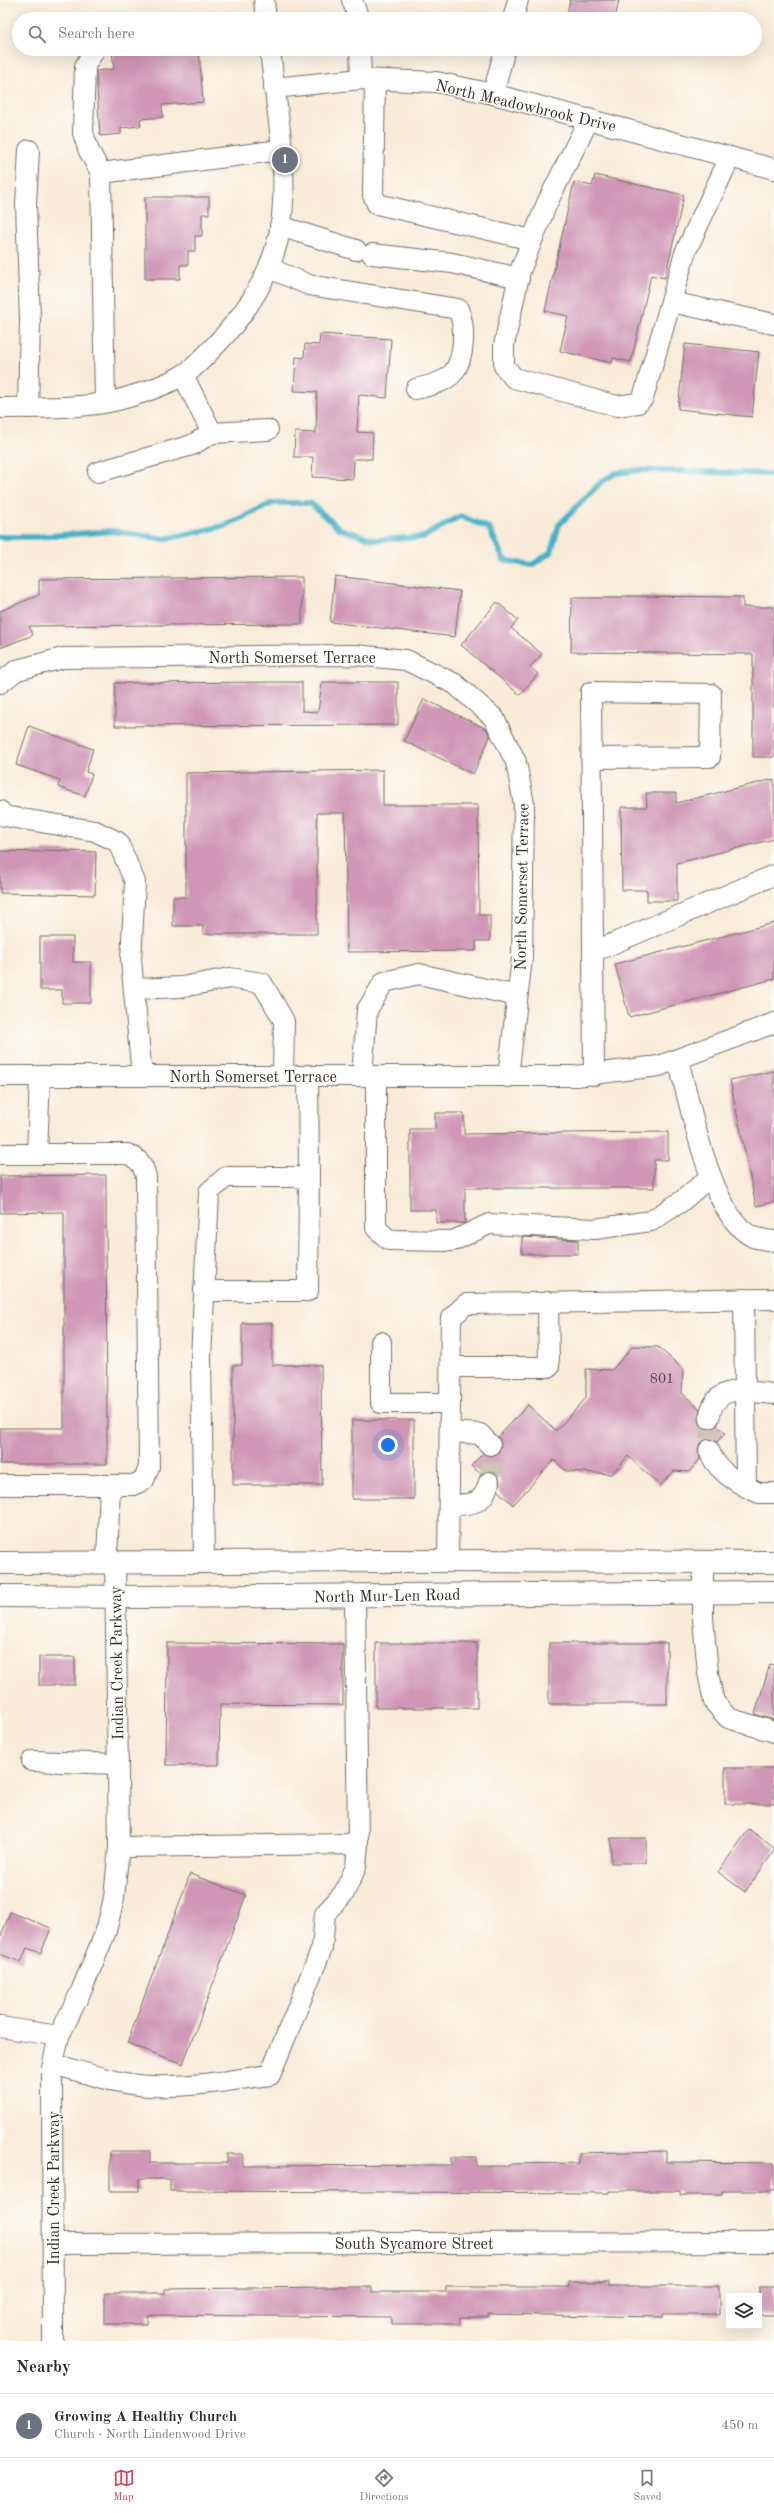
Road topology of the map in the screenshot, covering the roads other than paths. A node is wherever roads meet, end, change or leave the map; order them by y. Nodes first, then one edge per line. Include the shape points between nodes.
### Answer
1 (264, 0) edge
2 (352, 0) edge
3 (518, 0) edge
4 (265, 12) edge
5 (356, 12) edge
6 (515, 12) edge
7 (91, 56) edge
8 (271, 56) edge
9 (362, 56) edge
10 (503, 56) edge
11 (368, 79) junction
12 (274, 88) junction
13 (492, 94) junction
14 (590, 119) junction
15 (29, 150) dead end
16 (281, 150) junction
17 (730, 157) junction
18 (774, 169) edge
19 (101, 172) junction
20 (280, 226) junction
21 (532, 240) junction
22 (268, 268) junction
23 (518, 278) junction
24 (671, 302) junction
25 (774, 324) edge
26 (183, 375) junction
27 (416, 389) dead end
28 (105, 402) junction
29 (0, 408) edge
30 (28, 408) junction
31 (268, 430) dead end
32 (212, 433) junction
33 (98, 472) dead end
34 (0, 683) edge
35 (591, 758) junction
36 (0, 811) edge
37 (774, 875) edge
38 (593, 952) junction
39 (134, 989) junction
40 (517, 996) junction
41 (774, 1023) edge
42 (678, 1060) junction
43 (283, 1075) junction
44 (308, 1075) junction
45 (594, 1075) junction
46 (0, 1076) edge
47 (40, 1076) junction
48 (142, 1076) junction
49 (369, 1076) junction
50 (508, 1077) junction
51 (0, 1154) edge
52 (37, 1154) junction
53 (309, 1176) junction
54 (711, 1176) junction
55 (774, 1241) edge
56 (204, 1291) junction
57 (744, 1299) junction
58 (774, 1299) edge
59 (548, 1302) junction
60 (381, 1342) dead end
61 (451, 1367) junction
62 (745, 1392) junction
63 (774, 1394) edge
64 (450, 1403) junction
65 (709, 1418) tunnel mouth
66 (450, 1432) junction
67 (490, 1445) dead end
68 (709, 1450) tunnel mouth
69 (489, 1482) tunnel mouth
70 (0, 1485) edge
71 (110, 1485) junction
72 (746, 1487) junction
73 (774, 1493) edge
74 (450, 1505) junction
75 (111, 1561) junction
76 (204, 1561) junction
77 (448, 1561) junction
78 (703, 1562) junction
79 (774, 1562) edge
80 (0, 1563) edge
81 (703, 1592) junction
82 (774, 1592) edge
83 (355, 1595) junction
84 (0, 1596) edge
85 (115, 1597) junction
86 (774, 1732) edge
87 (32, 1761) dead end
88 (118, 1764) junction
89 (358, 1844) junction
90 (119, 1847) junction
91 (0, 2027) edge
92 (59, 2036) junction
93 (53, 2064) junction
94 (774, 2242) edge
95 (53, 2244) junction
96 (54, 2341) edge

1 - 4 street
2 - 5 street
3 - 6 street
7 - 19 street via 85,66 83,133 89,151
8 - 12 street
9 - 11 street
10 - 13 street
11 - 12 street, North Meadowbrook Drive
11 - 13 street, North Meadowbrook Drive via 436,82
11 - 21 street via 372,195 377,204
12 - 16 street
13 - 14 street, North Meadowbrook Drive
14 - 17 street, North Meadowbrook Drive
14 - 21 street via 547,203
15 - 30 street via 26,204 30,321
16 - 19 street
16 - 20 street via 283,204
17 - 18 street, North Meadowbrook Drive
17 - 24 street via 685,252
19 - 28 street
20 - 22 street
20 - 23 street via 364,252 452,263
21 - 23 street
22 - 26 street via 253,299 236,324
22 - 27 street via 309,285 458,310 464,332 461,352 453,373 437,383
23 - 24 street via 504,345 504,366 514,378 617,406 638,403 643,398
24 - 25 street
26 - 28 street via 132,396
26 - 32 street
28 - 30 street via 88,406
29 - 30 street
31 - 32 street
32 - 33 street via 192,445
34 - 40 street, North Somerset Terrace via 17,670 63,658 355,655 406,660 455,684 494,718 517,769 524,804 522,958
35 - 35 street via 710,757 711,694 591,692
35 - 38 street
36 - 39 street via 4,816 95,831 118,842 135,882 131,960
37 - 38 street
38 - 45 street
39 - 43 street via 182,987 230,978 262,983 284,1021
39 - 48 street
40 - 49 street via 419,974 384,982 367,1010
40 - 50 street, North Somerset Terrace
41 - 42 street, North Somerset Terrace
42 - 45 street, North Somerset Terrace via 659,1066
42 - 54 street
43 - 44 street, North Somerset Terrace
43 - 48 street, North Somerset Terrace
44 - 49 street, North Somerset Terrace
44 - 53 street
45 - 50 street, North Somerset Terrace
46 - 47 street, North Somerset Terrace
47 - 48 street, North Somerset Terrace
47 - 52 street
49 - 50 street, North Somerset Terrace
49 - 54 street via 376,1228 389,1240 453,1242 489,1224 595,1230 651,1221 682,1201
51 - 52 street
52 - 71 street via 127,1154 143,1165 146,1177 149,1467 144,1480 133,1485
53 - 56 street via 226,1177 208,1192
53 - 56 street via 308,1291
54 - 55 street via 714,1188 729,1216 752,1236
56 - 76 street
57 - 58 street
57 - 59 street
57 - 62 street
59 - 61 street via 466,1304 451,1318
59 - 61 street via 549,1367
60 - 64 street via 381,1403
61 - 64 street
62 - 63 street
62 - 65 street via 726,1392 718,1396 712,1403
62 - 72 street
64 - 66 street
66 - 67 street via 480,1434
66 - 74 street
68 - 72 street via 715,1463
69 - 74 street via 484,1497 477,1502
70 - 71 street
71 - 75 street, Indian Creek Parkway
72 - 73 street via 759,1493
74 - 77 street
75 - 76 main road, North Mur-Len Road
75 - 80 main road, North Mur-Len Road
75 - 85 street, Indian Creek Parkway
76 - 77 main road, North Mur-Len Road
77 - 78 main road, North Mur-Len Road
78 - 79 main road, North Mur-Len Road
78 - 81 street
81 - 82 main road, North Mur-Len Road
81 - 83 main road, North Mur-Len Road
81 - 86 street via 708,1673 714,1702 728,1718
83 - 85 main road, North Mur-Len Road
83 - 89 street
84 - 85 main road, North Mur-Len Road
85 - 88 street, Indian Creek Parkway
87 - 88 street, Indian Creek Parkway
88 - 90 street, Indian Creek Parkway
89 - 90 street
89 - 93 street via 356,1867 344,1893 325,1914 322,1948 270,2075 197,2085 150,2086 114,2080
90 - 92 street, Indian Creek Parkway via 114,1898 106,1931
91 - 92 street
92 - 93 street, Indian Creek Parkway
93 - 95 street, Indian Creek Parkway
94 - 95 street, South Sycamore Street
95 - 96 street, Indian Creek Parkway

